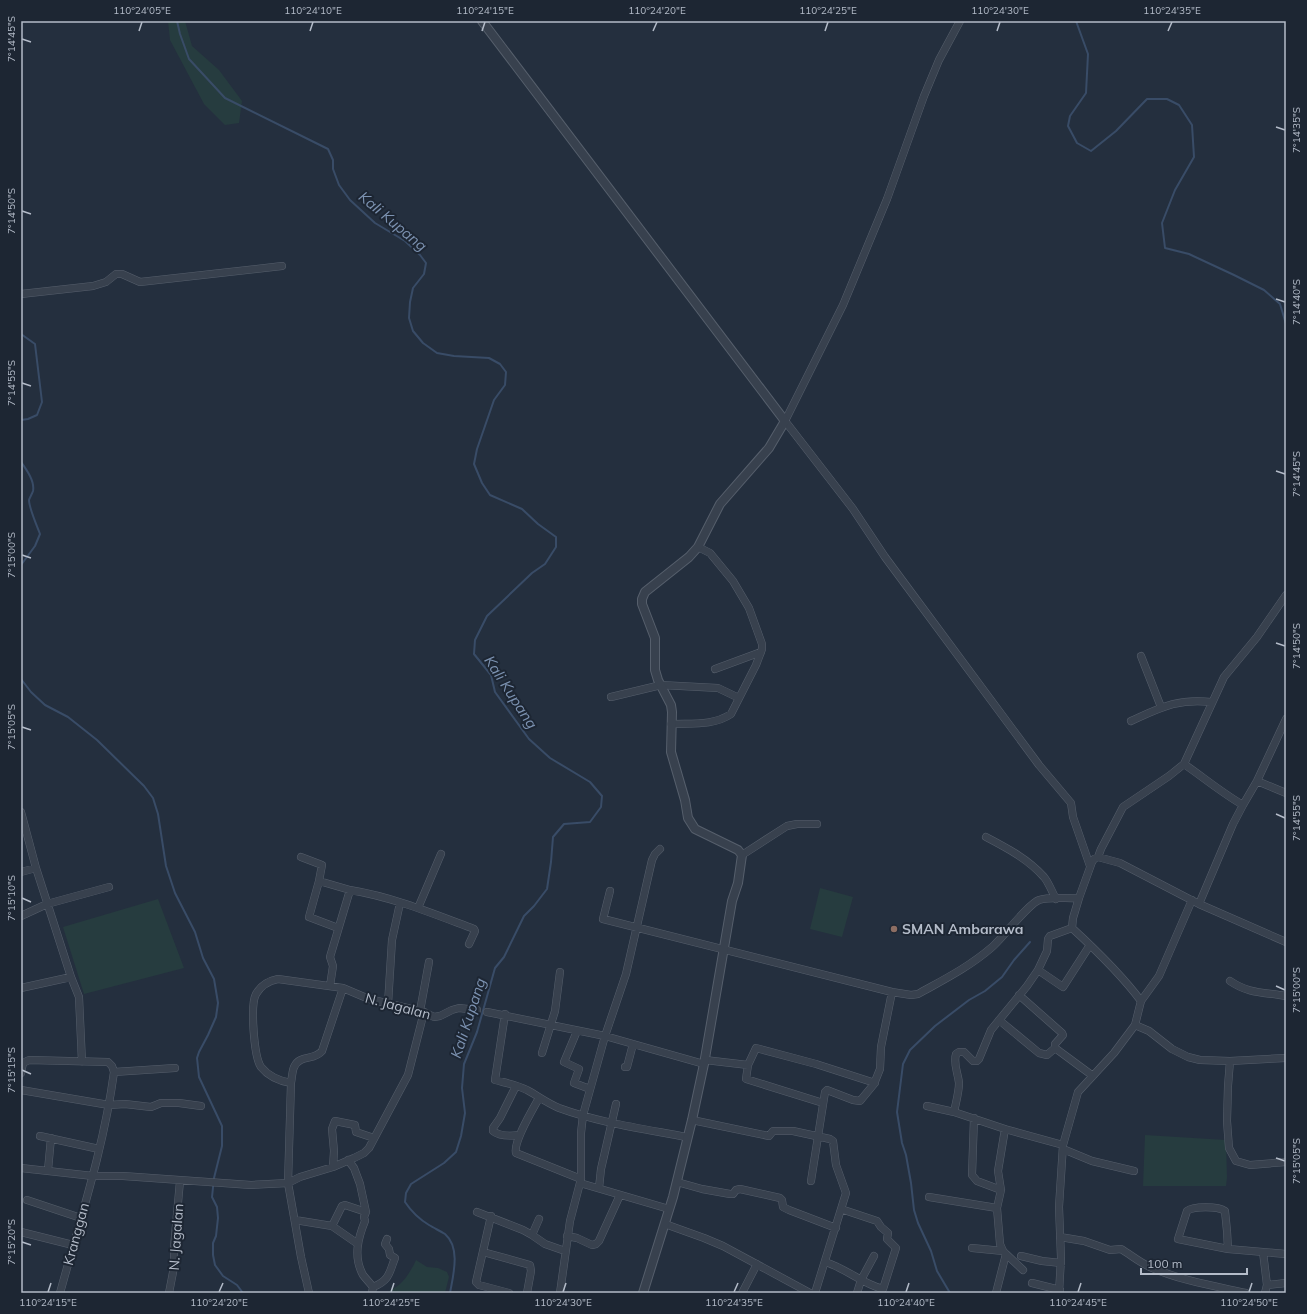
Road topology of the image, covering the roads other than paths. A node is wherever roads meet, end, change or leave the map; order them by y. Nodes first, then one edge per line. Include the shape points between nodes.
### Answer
1 (482, 21) edge
2 (960, 21) edge
3 (282, 266) dead end
4 (21, 294) edge
5 (785, 421) junction
6 (698, 546) junction
7 (1286, 595) edge
8 (761, 652) junction
9 (1141, 656) dead end
10 (715, 669) dead end
11 (661, 685) junction
12 (611, 697) dead end
13 (739, 698) junction
14 (1211, 702) junction
15 (1161, 707) junction
16 (1286, 719) edge
17 (1131, 721) dead end
18 (671, 724) junction
19 (1184, 764) junction
20 (1257, 781) junction
21 (1286, 793) edge
22 (1242, 805) junction
23 (21, 812) edge
24 (816, 824) dead end
25 (986, 837) dead end
26 (660, 849) dead end
27 (441, 854) dead end
28 (742, 855) junction
29 (301, 857) dead end
30 (1098, 857) junction
31 (1090, 866) junction
32 (36, 868) junction
33 (21, 872) edge
34 (319, 880) junction
35 (109, 887) dead end
36 (350, 890) junction
37 (610, 891) dead end
38 (1079, 898) junction
39 (1056, 899) junction
40 (1192, 900) junction
41 (400, 903) junction
42 (47, 904) junction
43 (1199, 904) junction
44 (418, 908) junction
45 (21, 916) edge
46 (338, 928) junction
47 (637, 928) junction
48 (1072, 928) junction
49 (1286, 942) edge
50 (469, 944) dead end
51 (1090, 945) junction
52 (724, 949) junction
53 (429, 962) dead end
54 (1038, 970) junction
55 (560, 972) dead end
56 (71, 976) junction
57 (1230, 981) dead end
58 (330, 986) junction
59 (21, 988) edge
60 (343, 988) junction
61 (892, 992) junction
62 (1019, 995) junction
63 (1286, 996) edge
64 (1141, 1002) junction
65 (388, 1004) junction
66 (477, 1010) dead end
67 (422, 1011) junction
68 (487, 1012) dead end
69 (505, 1014) junction
70 (999, 1020) junction
71 (551, 1025) junction
72 (1136, 1025) junction
73 (577, 1030) junction
74 (605, 1036) junction
75 (633, 1044) junction
76 (1055, 1048) junction
77 (542, 1053) dead end
78 (1286, 1058) edge
79 (1230, 1061) junction
80 (82, 1062) junction
81 (705, 1062) junction
82 (748, 1065) junction
83 (625, 1067) dead end
84 (175, 1068) dead end
85 (114, 1072) junction
86 (21, 1073) edge
87 (1093, 1076) junction
88 (291, 1083) junction
89 (875, 1083) junction
90 (516, 1086) junction
91 (590, 1089) junction
92 (21, 1090) edge
93 (539, 1098) junction
94 (823, 1103) junction
95 (616, 1104) dead end
96 (109, 1105) junction
97 (201, 1106) dead end
98 (927, 1106) dead end
99 (954, 1112) junction
100 (583, 1115) junction
101 (974, 1118) junction
102 (692, 1120) junction
103 (613, 1122) junction
104 (1005, 1130) junction
105 (520, 1135) junction
106 (40, 1136) dead end
107 (687, 1137) junction
108 (817, 1137) junction
109 (51, 1138) junction
110 (374, 1138) junction
111 (1063, 1147) junction
112 (99, 1149) junction
113 (348, 1160) junction
114 (1286, 1162) edge
115 (333, 1167) junction
116 (21, 1168) edge
117 (48, 1170) junction
118 (1134, 1171) dead end
119 (93, 1176) junction
120 (180, 1181) junction
121 (580, 1181) junction
122 (811, 1181) dead end
123 (677, 1182) junction
124 (288, 1183) junction
125 (599, 1188) junction
126 (1000, 1190) junction
127 (620, 1195) junction
128 (929, 1197) dead end
129 (27, 1200) dead end
130 (997, 1208) junction
131 (669, 1209) junction
132 (841, 1209) junction
133 (366, 1212) junction
134 (477, 1212) dead end
135 (491, 1216) junction
136 (81, 1218) junction
137 (539, 1219) dead end
138 (295, 1220) junction
139 (665, 1224) junction
140 (332, 1226) junction
141 (836, 1228) junction
142 (21, 1232) edge
143 (532, 1235) junction
144 (567, 1236) junction
145 (1060, 1237) junction
146 (387, 1239) dead end
147 (358, 1244) junction
148 (73, 1245) junction
149 (972, 1248) dead end
150 (1228, 1249) junction
151 (483, 1252) junction
152 (565, 1252) junction
153 (1004, 1252) junction
154 (1263, 1252) junction
155 (1286, 1254) edge
156 (874, 1256) dead end
157 (1021, 1256) dead end
158 (826, 1262) junction
159 (1061, 1263) junction
160 (758, 1264) junction
161 (1022, 1270) dead end
162 (861, 1280) junction
163 (1032, 1283) dead end
164 (1286, 1283) edge
165 (1267, 1285) junction
166 (373, 1290) edge
167 (882, 1291) edge
168 (1059, 1292) edge
169 (60, 1293) edge
170 (169, 1293) edge
171 (309, 1293) edge
172 (509, 1293) edge
173 (527, 1293) edge
174 (560, 1293) edge
175 (643, 1293) edge
176 (742, 1293) edge
177 (810, 1293) edge
178 (815, 1293) edge
179 (857, 1293) edge
180 (996, 1293) edge
181 (1246, 1293) edge
182 (1265, 1293) edge

1 - 5 street
2 - 5 street via 939,60 924,96 887,199 843,305
3 - 4 street via 140,282 116,274 106,282 93,286
5 - 6 street via 769,448 720,504
5 - 31 street via 853,509 885,557 1038,765 1071,803 1073,818
6 - 8 street via 710,553 733,581 749,608 760,636
6 - 11 street via 689,557 647,589 642,599 655,638 655,670
7 - 14 street via 1257,637 1224,677
8 - 10 street
8 - 13 street
9 - 15 street
11 - 12 street
11 - 13 street via 718,688
11 - 18 street via 671,704
13 - 18 street via 731,714 723,720 711,723
14 - 15 street via 1195,700
14 - 19 street
15 - 17 street
16 - 20 street
18 - 28 street via 671,752 690,822 695,829 738,850
19 - 22 street
19 - 30 street via 1123,807
20 - 21 street
20 - 22 street
22 - 43 street
23 - 32 street
24 - 28 street via 787,826
25 - 39 street via 1030,863 1045,878
26 - 47 street via 652,860
27 - 44 street
28 - 52 street
29 - 34 street via 322,865
30 - 31 street
30 - 40 street via 1120,864
31 - 38 street
32 - 33 street
32 - 42 street
34 - 36 street
34 - 46 street via 309,917
35 - 42 street
36 - 41 street
36 - 46 street
37 - 47 street via 603,919
38 - 39 street
38 - 48 street via 1072,918
39 - 61 street via 1039,900 975,961 918,994
40 - 43 street
40 - 64 street via 1159,976
41 - 44 street
41 - 65 street via 392,940
42 - 45 street
42 - 56 street
43 - 49 street
44 - 50 street via 474,930
46 - 58 street via 330,957 333,966
47 - 52 street
47 - 74 street via 626,974
48 - 51 street
48 - 54 street via 1050,936 1047,951
51 - 54 street via 1063,987
51 - 64 street via 1127,983
52 - 61 street
52 - 81 street
53 - 67 street
54 - 62 street
55 - 71 street
56 - 59 street
56 - 80 street via 79,997
57 - 63 street via 1248,991
58 - 60 street, N. Jagalan
58 - 88 street, N. Jagalan via 278,979 270,981 255,996 253,1010 256,1056 260,1066 270,1076 281,1082
60 - 65 street, N. Jagalan
60 - 88 street via 322,1051 314,1057 299,1060 294,1067
61 - 89 street via 881,1043 880,1069
62 - 70 street
62 - 76 street via 1062,1032 1063,1035
64 - 72 street
65 - 67 street, N. Jagalan
66 - 67 street, N. Jagalan via 459,1008 434,1017
67 - 110 street via 408,1075
68 - 69 street
69 - 71 street
69 - 90 street via 495,1080
70 - 76 street via 1039,1053 1047,1055
70 - 99 street via 991,1030 977,1061 973,1061 964,1052 959,1052 954,1058 959,1080
71 - 73 street
71 - 77 street
72 - 79 street via 1188,1057
72 - 87 street
73 - 74 street
73 - 91 street via 564,1062 579,1069 574,1083
74 - 75 street
74 - 91 street
75 - 81 street
75 - 83 street
76 - 87 street
78 - 79 street
79 - 114 street via 1227,1121 1229,1148 1236,1161 1250,1165
80 - 85 street via 108,1062
80 - 86 street via 25,1060
81 - 82 street
81 - 102 street
82 - 89 street via 756,1048
82 - 94 street via 746,1080
84 - 85 street
85 - 96 street, Kranggan
87 - 111 street via 1078,1092
88 - 124 street
89 - 94 street via 860,1101 826,1090
90 - 93 street
90 - 105 street via 493,1131 508,1136
91 - 100 street
92 - 96 street
93 - 100 street
93 - 105 street
94 - 108 street
95 - 103 street
96 - 97 street via 151,1107 161,1103 179,1103
96 - 112 street, Kranggan
98 - 99 street
99 - 101 street
100 - 103 street
100 - 121 street
101 - 104 street
101 - 126 street via 972,1175 977,1181
102 - 107 street
102 - 108 street via 769,1136 773,1131 793,1131
103 - 107 street
103 - 125 street
104 - 111 street
104 - 126 street via 998,1171
105 - 121 street via 516,1154
106 - 109 street
107 - 123 street
108 - 122 street
108 - 132 street via 833,1140 834,1143 836,1164 846,1189
109 - 112 street
109 - 117 street
110 - 113 street via 364,1153
110 - 115 street via 356,1132 355,1125 335,1122 332,1129
111 - 118 street via 1092,1161
111 - 145 street
112 - 119 street, Kranggan
113 - 115 street
113 - 133 street via 360,1184
115 - 124 street
116 - 117 street
117 - 119 street
119 - 120 street
119 - 136 street, Kranggan
120 - 124 street via 251,1185
120 - 170 street, N. Jagalan via 174,1267
121 - 125 street
121 - 144 street
123 - 131 street
123 - 141 street via 730,1194 740,1189 780,1198 783,1207
124 - 138 street
125 - 127 street
126 - 130 street
127 - 131 street
127 - 144 street via 596,1244 592,1245
128 - 130 street
129 - 136 street
130 - 153 street via 1000,1244
131 - 139 street
132 - 141 street
132 - 167 street via 876,1220 888,1233 887,1240 896,1248
133 - 140 street via 345,1204
133 - 147 street
134 - 135 street
135 - 143 street
135 - 151 street
136 - 148 street, Kranggan
137 - 143 street
138 - 140 street
138 - 171 street
139 - 160 street via 719,1244
139 - 175 street
140 - 147 street
141 - 158 street
142 - 148 street
143 - 152 street
144 - 152 street
145 - 159 street
145 - 181 street via 1084,1241 1110,1250 1121,1249 1150,1267 1205,1285
146 - 166 street via 385,1244 395,1258 388,1276
147 - 166 street via 358,1261
148 - 169 street, Kranggan
149 - 153 street
150 - 150 street via 1224,1211 1219,1208 1194,1207 1187,1211 1178,1238
150 - 154 street
151 - 172 street via 476,1282
151 - 173 street via 530,1265
152 - 174 street
153 - 161 street
153 - 180 street
154 - 155 street
154 - 165 street
156 - 162 street
157 - 159 street
158 - 162 street via 837,1265
158 - 178 street
159 - 168 street
160 - 176 street
160 - 177 street
162 - 167 street
162 - 179 street
163 - 168 street
164 - 165 street
165 - 182 street

